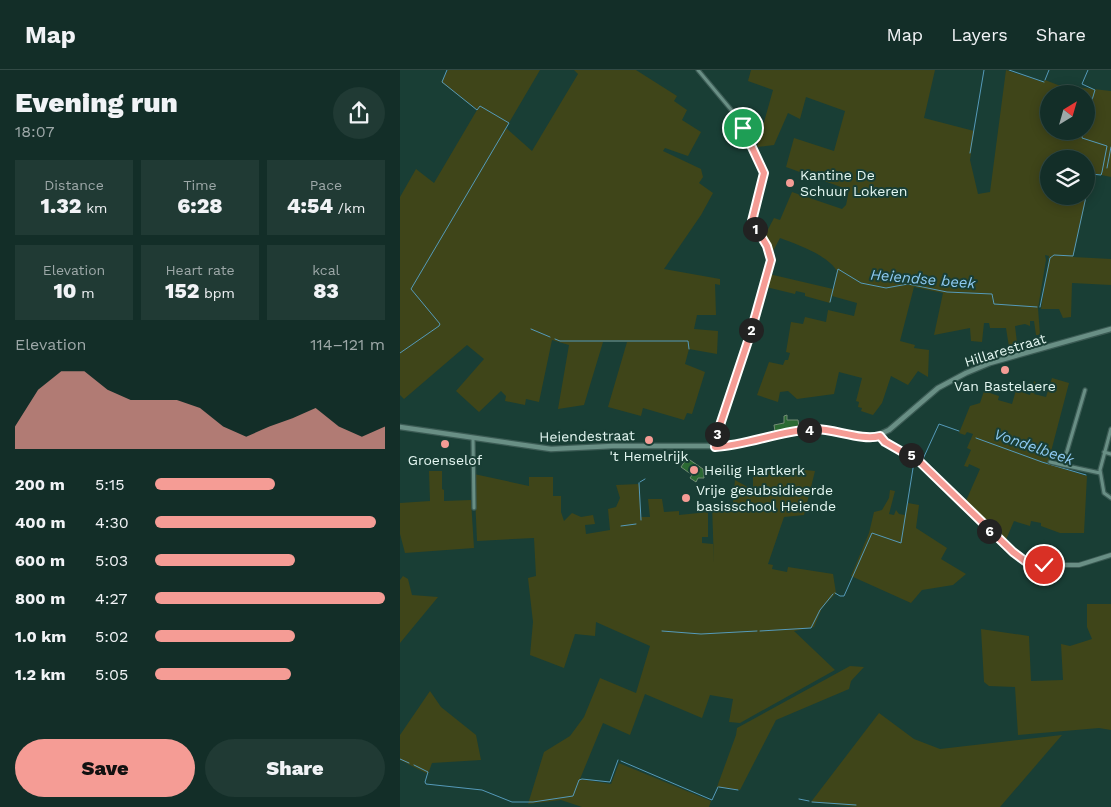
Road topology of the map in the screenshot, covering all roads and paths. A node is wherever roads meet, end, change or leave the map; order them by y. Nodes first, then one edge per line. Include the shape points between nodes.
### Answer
1 (698, 70) edge
2 (1111, 328) edge
3 (1084, 390) dead end
4 (400, 426) edge
5 (1111, 429) edge
6 (880, 436) junction
7 (473, 438) junction
8 (715, 447) junction
9 (1104, 452) junction
10 (1111, 454) edge
11 (1050, 462) dead end
12 (1063, 465) junction
13 (1100, 473) junction
14 (1111, 498) edge
15 (474, 508) dead end
16 (1111, 556) edge

1 - 8 street via 738,118 764,169 752,221 767,246 771,260
2 - 6 main road, Hillarestraat via 966,373 938,388
3 - 12 street
4 - 7 main road, Heiendestraat
5 - 9 street
6 - 8 main road via 867,438 812,429
6 - 16 street via 920,462 999,540 1025,561 1044,565 1079,565
7 - 8 main road, Heiendestraat via 551,449
7 - 15 street
9 - 10 street
9 - 13 street
11 - 12 street
12 - 13 street
13 - 14 street via 1104,493

